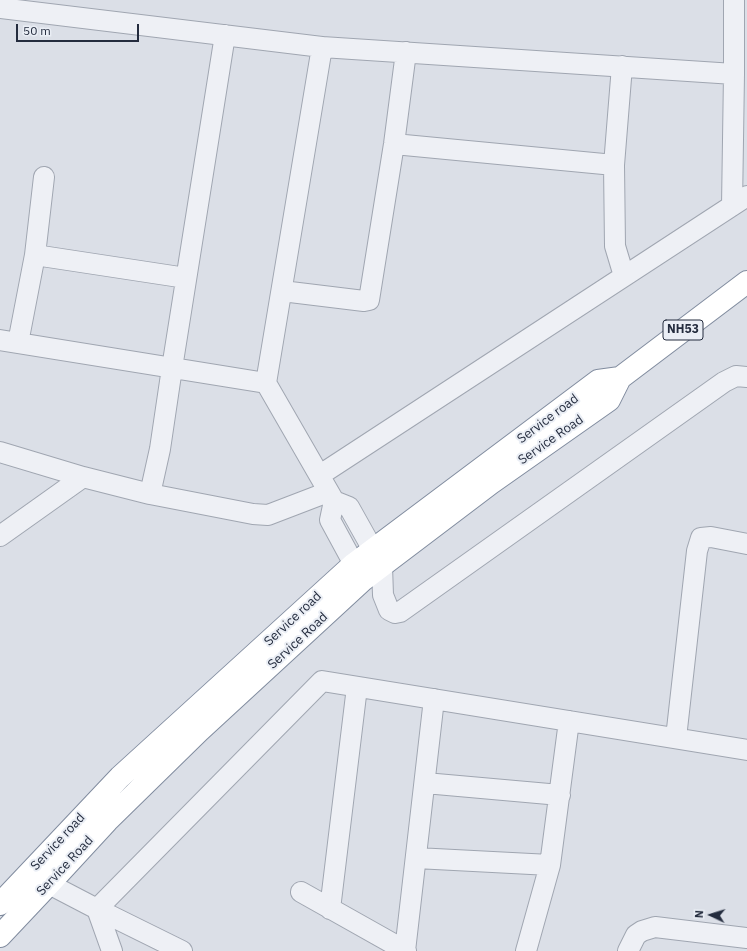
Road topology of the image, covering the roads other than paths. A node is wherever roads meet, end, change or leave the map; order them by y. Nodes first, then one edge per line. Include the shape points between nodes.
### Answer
1 (1, 0) edge
2 (734, 0) edge
3 (0, 4) edge
4 (0, 8) edge
5 (225, 35) junction
6 (330, 48) junction
7 (406, 52) junction
8 (622, 66) junction
9 (734, 74) junction
10 (394, 144) junction
11 (614, 165) junction
12 (44, 177) dead end
13 (740, 201) edge
14 (34, 255) junction
15 (624, 276) junction
16 (186, 278) junction
17 (747, 282) edge
18 (282, 291) junction
19 (9, 342) edge
20 (172, 368) junction
21 (747, 377) edge
22 (266, 383) junction
23 (0, 452) edge
24 (83, 477) junction
25 (327, 490) junction
26 (150, 494) junction
27 (0, 536) edge
28 (747, 544) edge
29 (377, 558) junction
30 (358, 572) junction
31 (383, 595) junction
32 (357, 687) junction
33 (434, 699) junction
34 (569, 721) junction
35 (676, 738) junction
36 (747, 750) edge
37 (425, 783) junction
38 (560, 795) junction
39 (416, 858) junction
40 (550, 865) junction
41 (49, 884) junction
42 (301, 892) dead end
43 (2, 896) edge
44 (97, 909) junction
45 (330, 909) junction
46 (0, 936) edge
47 (747, 938) edge
48 (112, 951) edge
49 (182, 951) edge
50 (406, 951) edge
51 (526, 951) edge
52 (628, 951) edge

1 - 3 street
2 - 9 street
4 - 5 street
5 - 6 street
5 - 16 street
6 - 7 street
6 - 18 street via 322,47
7 - 8 street
7 - 10 street
8 - 9 street
8 - 11 street
9 - 13 street
10 - 11 street
10 - 18 street via 369,300
11 - 15 street via 615,246
12 - 14 street
13 - 15 street
14 - 16 street
14 - 19 street
15 - 25 street
16 - 20 street
17 - 29 highway, Service road / NH53 via 620,378 598,381
18 - 22 street
19 - 20 street
20 - 22 street
20 - 26 street via 160,449
21 - 31 street via 736,376 724,382 400,612 389,610
22 - 25 street
23 - 24 street
24 - 26 street
24 - 27 street
25 - 26 street via 268,515 240,513
25 - 29 street via 349,507
25 - 30 street via 330,520
28 - 35 street via 711,537 701,538 697,551
29 - 30 highway, Service road
29 - 31 street
30 - 31 street
30 - 41 highway, Service Road via 107,821
30 - 43 highway, Service road via 120,777
32 - 33 street
32 - 44 street via 322,681
32 - 45 street
33 - 34 street
33 - 37 street
34 - 35 street
34 - 38 street
35 - 36 street
37 - 38 street
37 - 39 street
38 - 40 street
39 - 40 street
39 - 50 street
40 - 51 street
41 - 44 street
41 - 46 highway, Service Road
42 - 45 street
44 - 48 street
44 - 49 street
45 - 50 street
47 - 52 street via 655,927 636,935

